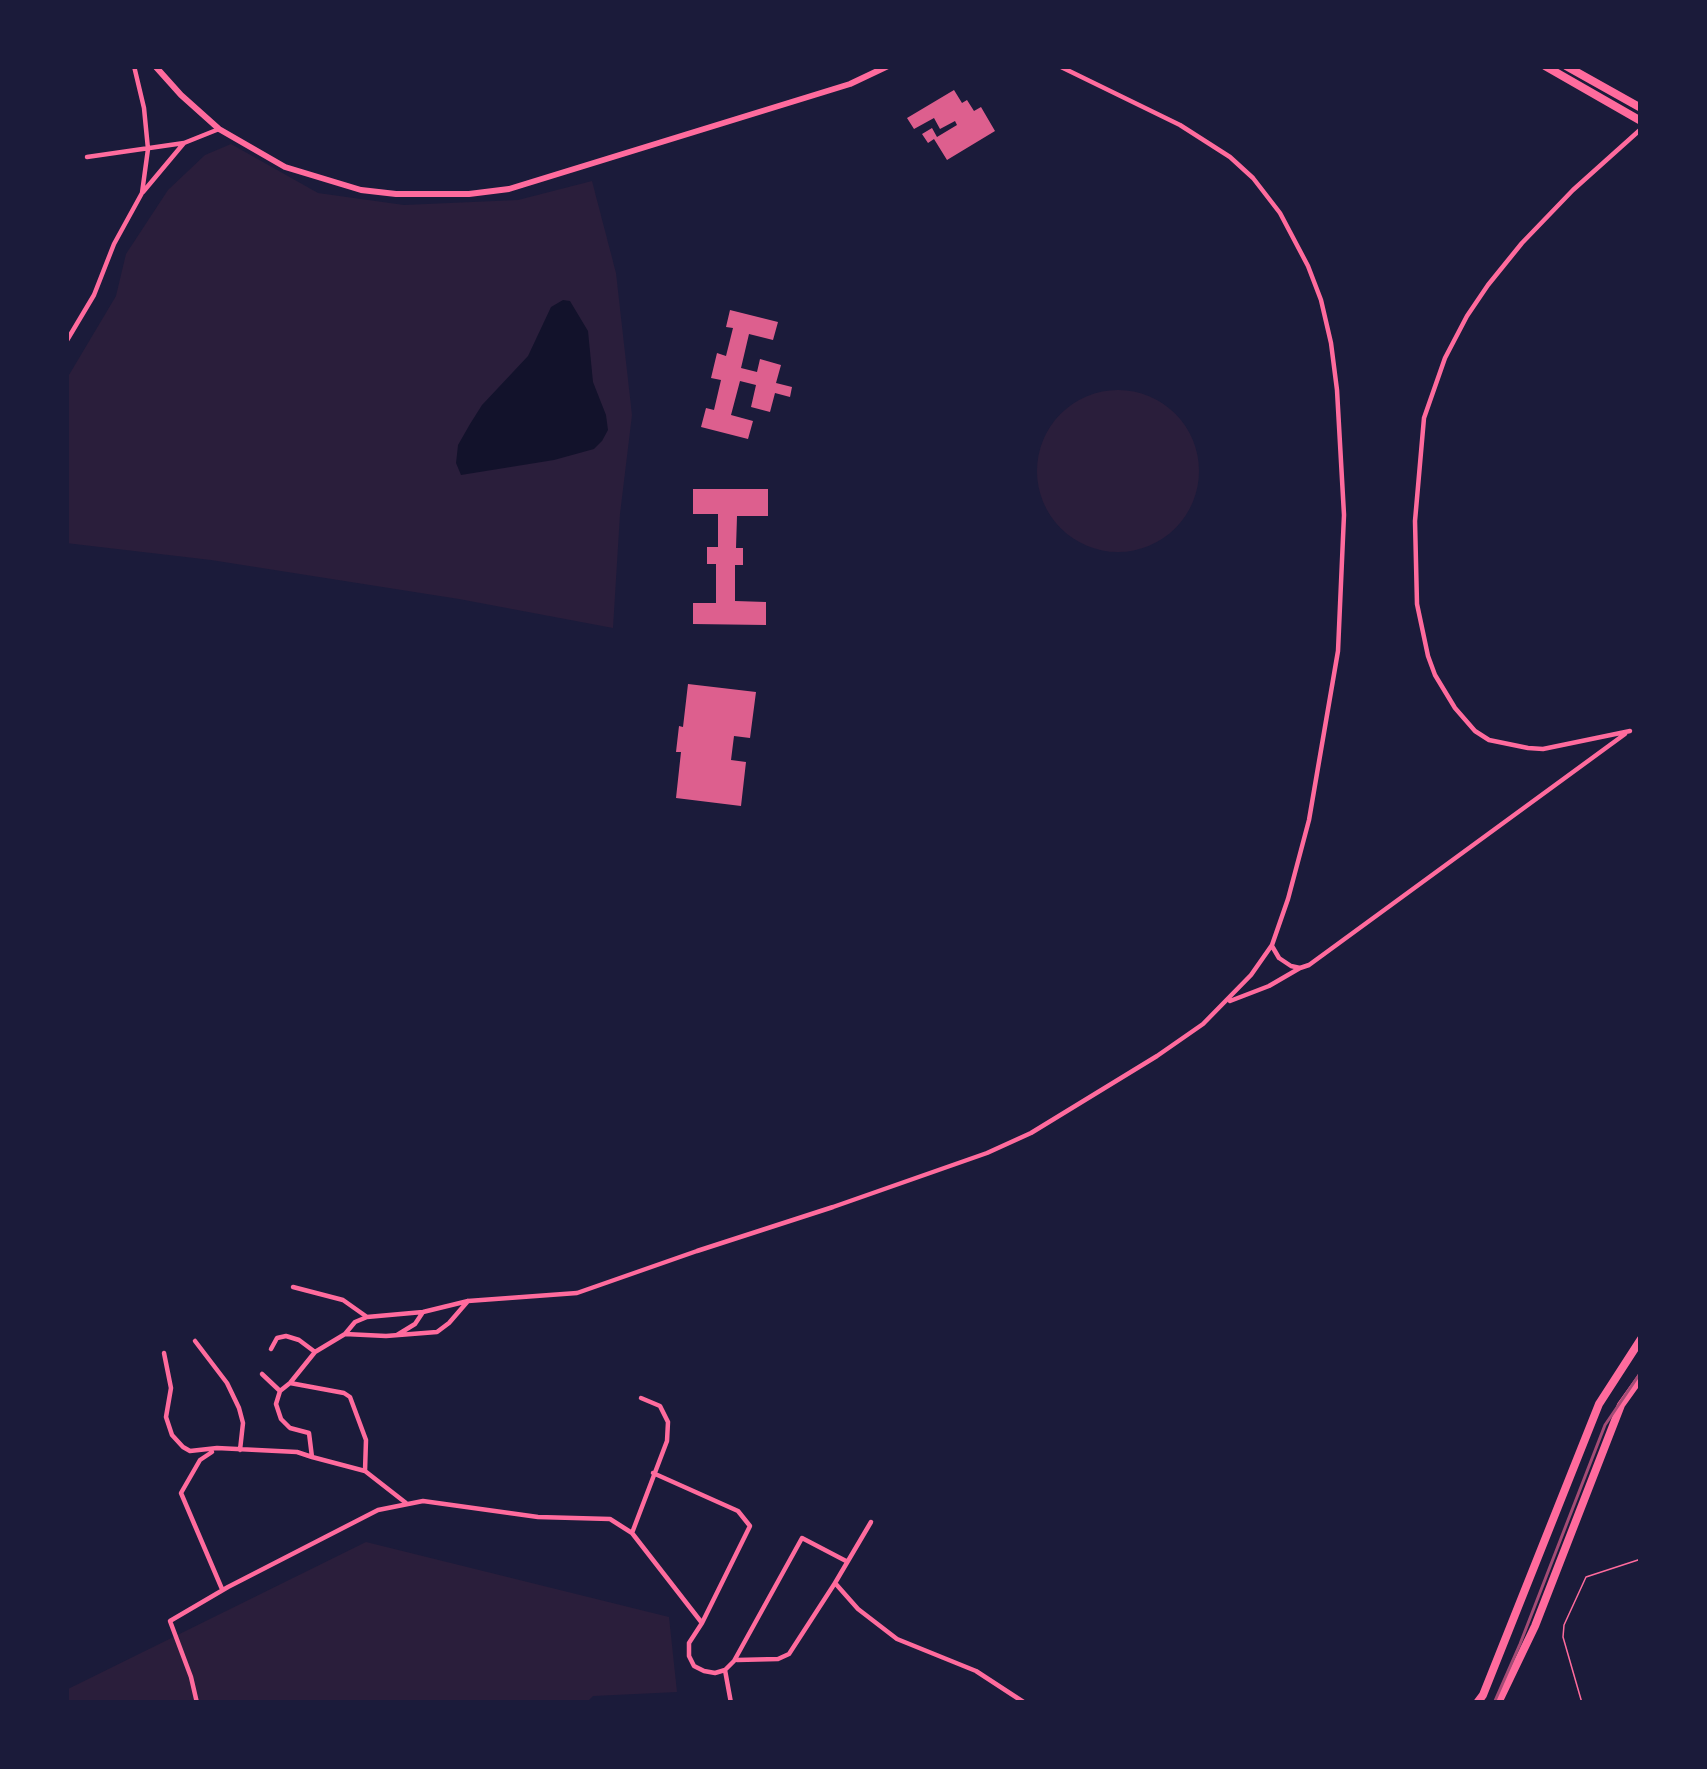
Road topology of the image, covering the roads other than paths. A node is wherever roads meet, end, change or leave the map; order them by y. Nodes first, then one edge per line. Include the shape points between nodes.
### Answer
1 (134, 66) edge
2 (155, 66) edge
3 (888, 66) edge
4 (1059, 66) edge
5 (1545, 66) edge
6 (1566, 66) edge
7 (1641, 107) edge
8 (1641, 125) edge
9 (219, 129) junction
10 (184, 143) junction
11 (148, 149) junction
12 (87, 157) dead end
13 (142, 193) junction
14 (66, 341) edge
15 (1272, 945) junction
16 (1300, 968) junction
17 (1227, 1002) junction
18 (293, 1287) dead end
19 (468, 1301) junction
20 (424, 1312) junction
21 (370, 1316) junction
22 (345, 1334) junction
23 (376, 1336) junction
24 (396, 1336) junction
25 (1641, 1339) edge
26 (195, 1341) dead end
27 (272, 1349) dead end
28 (315, 1352) junction
29 (164, 1353) dead end
30 (262, 1374) dead end
31 (1641, 1377) edge
32 (290, 1383) junction
33 (280, 1391) junction
34 (641, 1398) dead end
35 (1593, 1418) junction
36 (1612, 1427) junction
37 (217, 1448) junction
38 (240, 1450) junction
39 (313, 1457) junction
40 (365, 1472) junction
41 (653, 1473) junction
42 (407, 1504) junction
43 (871, 1522) dead end
44 (632, 1533) junction
45 (1641, 1559) edge
46 (846, 1561) junction
47 (835, 1583) junction
48 (222, 1590) junction
49 (702, 1623) junction
50 (734, 1660) junction
51 (725, 1670) junction
52 (197, 1703) edge
53 (731, 1703) edge
54 (1025, 1703) edge
55 (1477, 1703) edge
56 (1498, 1703) edge
57 (1582, 1703) edge

1 - 11 street
2 - 9 main road
3 - 9 main road via 812,97 509,189 469,194 335,183 285,167
4 - 15 street via 1180,124 1252,178 1296,241 1327,326 1344,515 1338,651 1309,820
5 - 8 main road
6 - 7 main road
8 - 16 street via 1522,243 1467,316 1424,418 1415,520 1417,604 1428,656 1475,731 1528,748 1630,731
9 - 10 street
10 - 11 street
10 - 13 street
11 - 12 street
11 - 13 street
13 - 14 street
15 - 16 street
15 - 17 street
16 - 17 street
17 - 19 street via 1157,1056 988,1153 577,1293
18 - 21 street
19 - 20 street
19 - 24 street via 437,1332
20 - 21 street
20 - 24 street
21 - 22 street
21 - 23 street
22 - 23 street
22 - 28 street
23 - 24 street
25 - 35 main road
26 - 38 street via 239,1408
27 - 28 street via 286,1336
28 - 32 street
29 - 37 street via 172,1435 190,1451
30 - 33 street
31 - 36 main road
32 - 33 street
32 - 40 street via 350,1397 366,1439
33 - 39 street via 281,1419 308,1433
34 - 41 street via 660,1406 668,1422
35 - 36 main road
35 - 55 main road
36 - 56 main road
37 - 38 street
37 - 48 street via 181,1492
38 - 39 street
39 - 40 street
40 - 42 street
41 - 44 street
41 - 49 street via 749,1522
42 - 44 street via 610,1519
42 - 48 street via 378,1510
43 - 46 street
44 - 49 street
45 - 57 lane via 1586,1577 1564,1625
46 - 47 street
46 - 50 street via 802,1538
47 - 50 street via 789,1654
47 - 54 street via 897,1639 976,1671
48 - 52 street via 170,1621
49 - 51 street via 689,1656 704,1671
50 - 51 street
51 - 53 street

